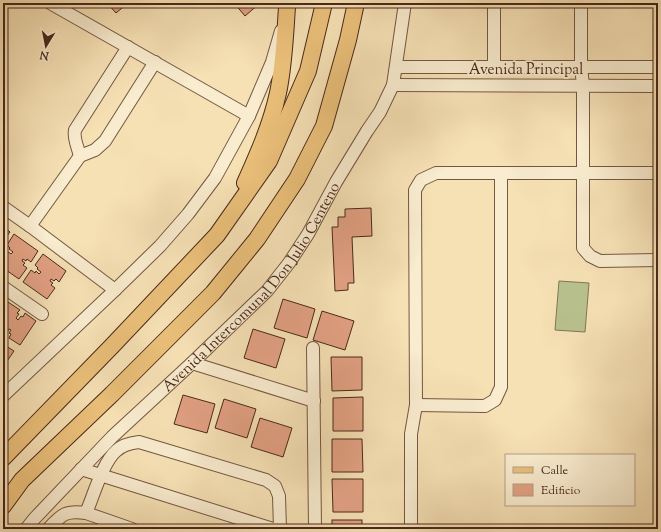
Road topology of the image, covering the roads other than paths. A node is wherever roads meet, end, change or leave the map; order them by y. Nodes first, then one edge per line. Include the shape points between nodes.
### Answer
1 (50, 3) edge
2 (324, 3) edge
3 (356, 3) edge
4 (405, 3) edge
5 (494, 3) edge
6 (581, 3) edge
7 (288, 5) edge
8 (128, 47) junction
9 (155, 62) junction
10 (494, 66) junction
11 (396, 67) junction
12 (581, 67) junction
13 (658, 67) edge
14 (393, 85) junction
15 (583, 85) junction
16 (658, 86) edge
17 (249, 116) junction
18 (80, 156) junction
19 (501, 173) junction
20 (583, 173) junction
21 (658, 173) edge
22 (3, 207) edge
23 (30, 226) junction
24 (223, 227) junction
25 (658, 260) edge
26 (3, 287) edge
27 (115, 290) junction
28 (42, 314) dead end
29 (313, 348) dead end
30 (192, 363) junction
31 (3, 396) edge
32 (314, 401) junction
33 (416, 405) junction
34 (3, 458) edge
35 (81, 469) junction
36 (101, 476) junction
37 (3, 506) edge
38 (86, 513) junction
39 (26, 529) edge
40 (48, 529) edge
41 (132, 529) edge
42 (273, 529) edge
43 (280, 529) edge
44 (315, 529) edge
45 (411, 529) edge

1 - 8 street
2 - 24 main road via 308,71 269,161
3 - 37 main road, Avenida Intercomunal Don Julio Centeno via 324,126 297,179 256,240 213,293 22,480
4 - 11 street, Avenida Intercomunal Don Julio Centeno
5 - 10 street
6 - 12 street
7 - 17 street via 272,62
7 - 24 main road via 281,77 271,120
8 - 9 street
8 - 18 street via 75,130 74,138
9 - 17 street
9 - 18 street via 105,141 95,150
10 - 11 street, Avenida Principal
10 - 12 street, Avenida Principal
11 - 14 street, Avenida Intercomunal Don Julio Centeno
12 - 13 street, Avenida Principal
12 - 15 street
14 - 15 street, Avenida Principal
14 - 30 street, Avenida Intercomunal Don Julio Centeno via 380,112 289,263 267,291
15 - 16 street, Avenida Principal
15 - 20 street
17 - 27 street via 215,178 188,214
18 - 23 street
19 - 20 street
19 - 33 street via 436,173 421,180 415,190
19 - 33 street via 501,387 495,400 485,406
20 - 21 street
20 - 25 street via 583,248 590,256 600,261
22 - 23 street
23 - 27 street
24 - 34 main road
26 - 28 street
27 - 31 street
29 - 32 street
30 - 32 street
30 - 35 street, Avenida Intercomunal Don Julio Centeno
32 - 44 street
33 - 45 street via 411,434
35 - 36 street
35 - 39 street, Avenida Intercomunal Don Julio Centeno
36 - 38 street
36 - 42 street
36 - 43 street via 107,461 116,451 129,443 139,442 266,480 275,486 279,496
38 - 40 street via 66,514
38 - 41 street

